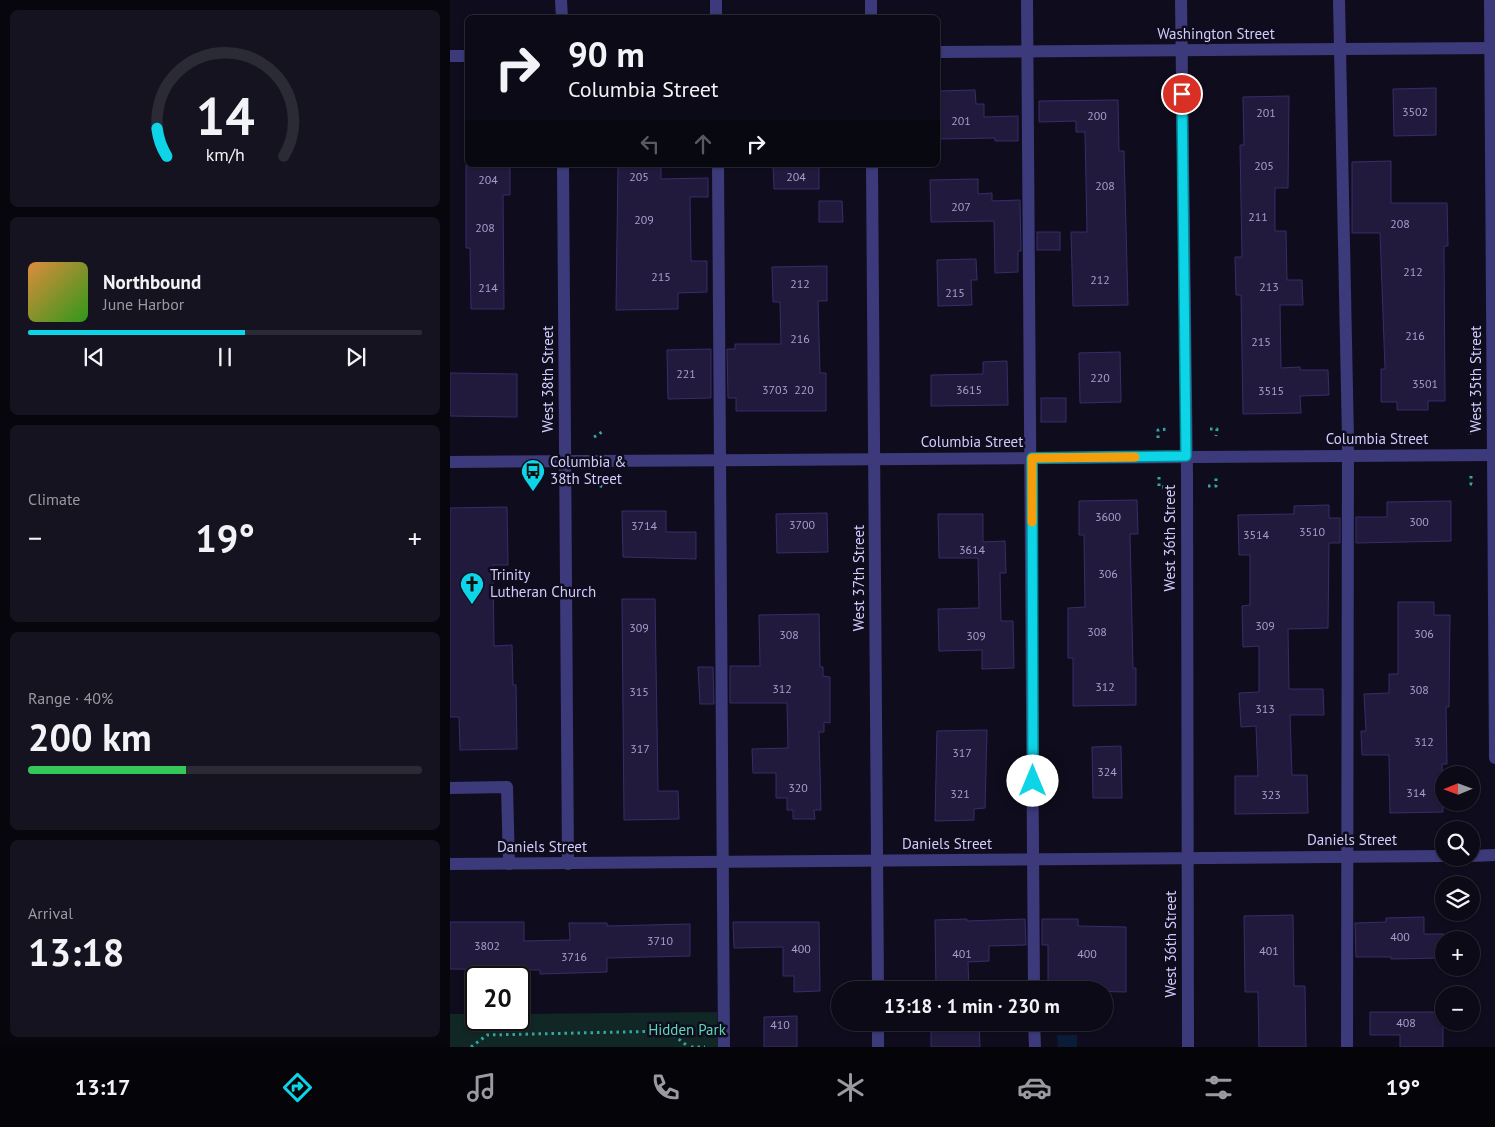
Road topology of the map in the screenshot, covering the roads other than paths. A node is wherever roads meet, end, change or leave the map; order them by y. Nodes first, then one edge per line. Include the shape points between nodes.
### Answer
1 (561, 0) edge
2 (716, 0) edge
3 (871, 0) edge
4 (1027, 0) edge
5 (1181, 0) edge
6 (1339, 0) edge
7 (1490, 0) edge
8 (562, 15) edge
9 (716, 15) edge
10 (871, 15) edge
11 (1493, 48) edge
12 (1340, 49) junction
13 (1181, 50) junction
14 (1028, 51) junction
15 (940, 52) edge
16 (450, 56) edge
17 (465, 56) edge
18 (563, 167) edge
19 (718, 167) edge
20 (872, 167) edge
21 (1494, 455) edge
22 (1186, 456) junction
23 (1348, 456) junction
24 (1032, 458) junction
25 (874, 459) junction
26 (721, 460) junction
27 (565, 461) junction
28 (450, 462) edge
29 (1495, 758) edge
30 (450, 788) edge
31 (1495, 855) edge
32 (1435, 856) edge
33 (1480, 856) edge
34 (1346, 857) junction
35 (1187, 858) junction
36 (1033, 860) junction
37 (877, 861) junction
38 (722, 862) junction
39 (450, 864) edge
40 (509, 864) junction
41 (568, 864) junction
42 (878, 981) edge
43 (1034, 981) edge
44 (878, 1031) edge
45 (1034, 1031) edge
46 (724, 1047) edge
47 (878, 1047) edge
48 (1035, 1047) edge
49 (1188, 1047) edge
50 (1347, 1047) edge

1 - 8 street
2 - 9 street
3 - 10 street
4 - 14 street
5 - 13 street, West 36th Street
6 - 12 street
7 - 11 street, West 35th Street
11 - 12 street, Washington Street
11 - 21 street, West 35th Street
12 - 13 street, Washington Street
12 - 23 street
13 - 14 street, Washington Street
13 - 22 street, West 36th Street
14 - 15 street, Washington Street
14 - 24 street
16 - 17 street
18 - 27 street, West 38th Street
19 - 26 street
20 - 25 street, West 37th Street
21 - 23 street, Columbia Street
21 - 29 street, West 35th Street
22 - 23 street, Columbia Street
22 - 24 street, Columbia Street
22 - 35 street, West 36th Street
23 - 34 street
24 - 25 street, Columbia Street
24 - 36 street
25 - 26 street, Columbia Street
25 - 37 street, West 37th Street
26 - 27 street, Columbia Street
26 - 38 street
27 - 28 street, Columbia Street
27 - 41 street, West 38th Street
30 - 40 street via 507,788
31 - 33 street
32 - 34 street, Daniels Street
34 - 35 street, Daniels Street
34 - 50 street
35 - 36 street, Daniels Street
35 - 49 street, West 36th Street
36 - 37 street, Daniels Street
36 - 43 street
37 - 38 street, Daniels Street
37 - 42 street, West 37th Street
38 - 41 street, Daniels Street
38 - 46 street
39 - 40 street, Daniels Street
40 - 41 street, Daniels Street
44 - 47 street
45 - 48 street

